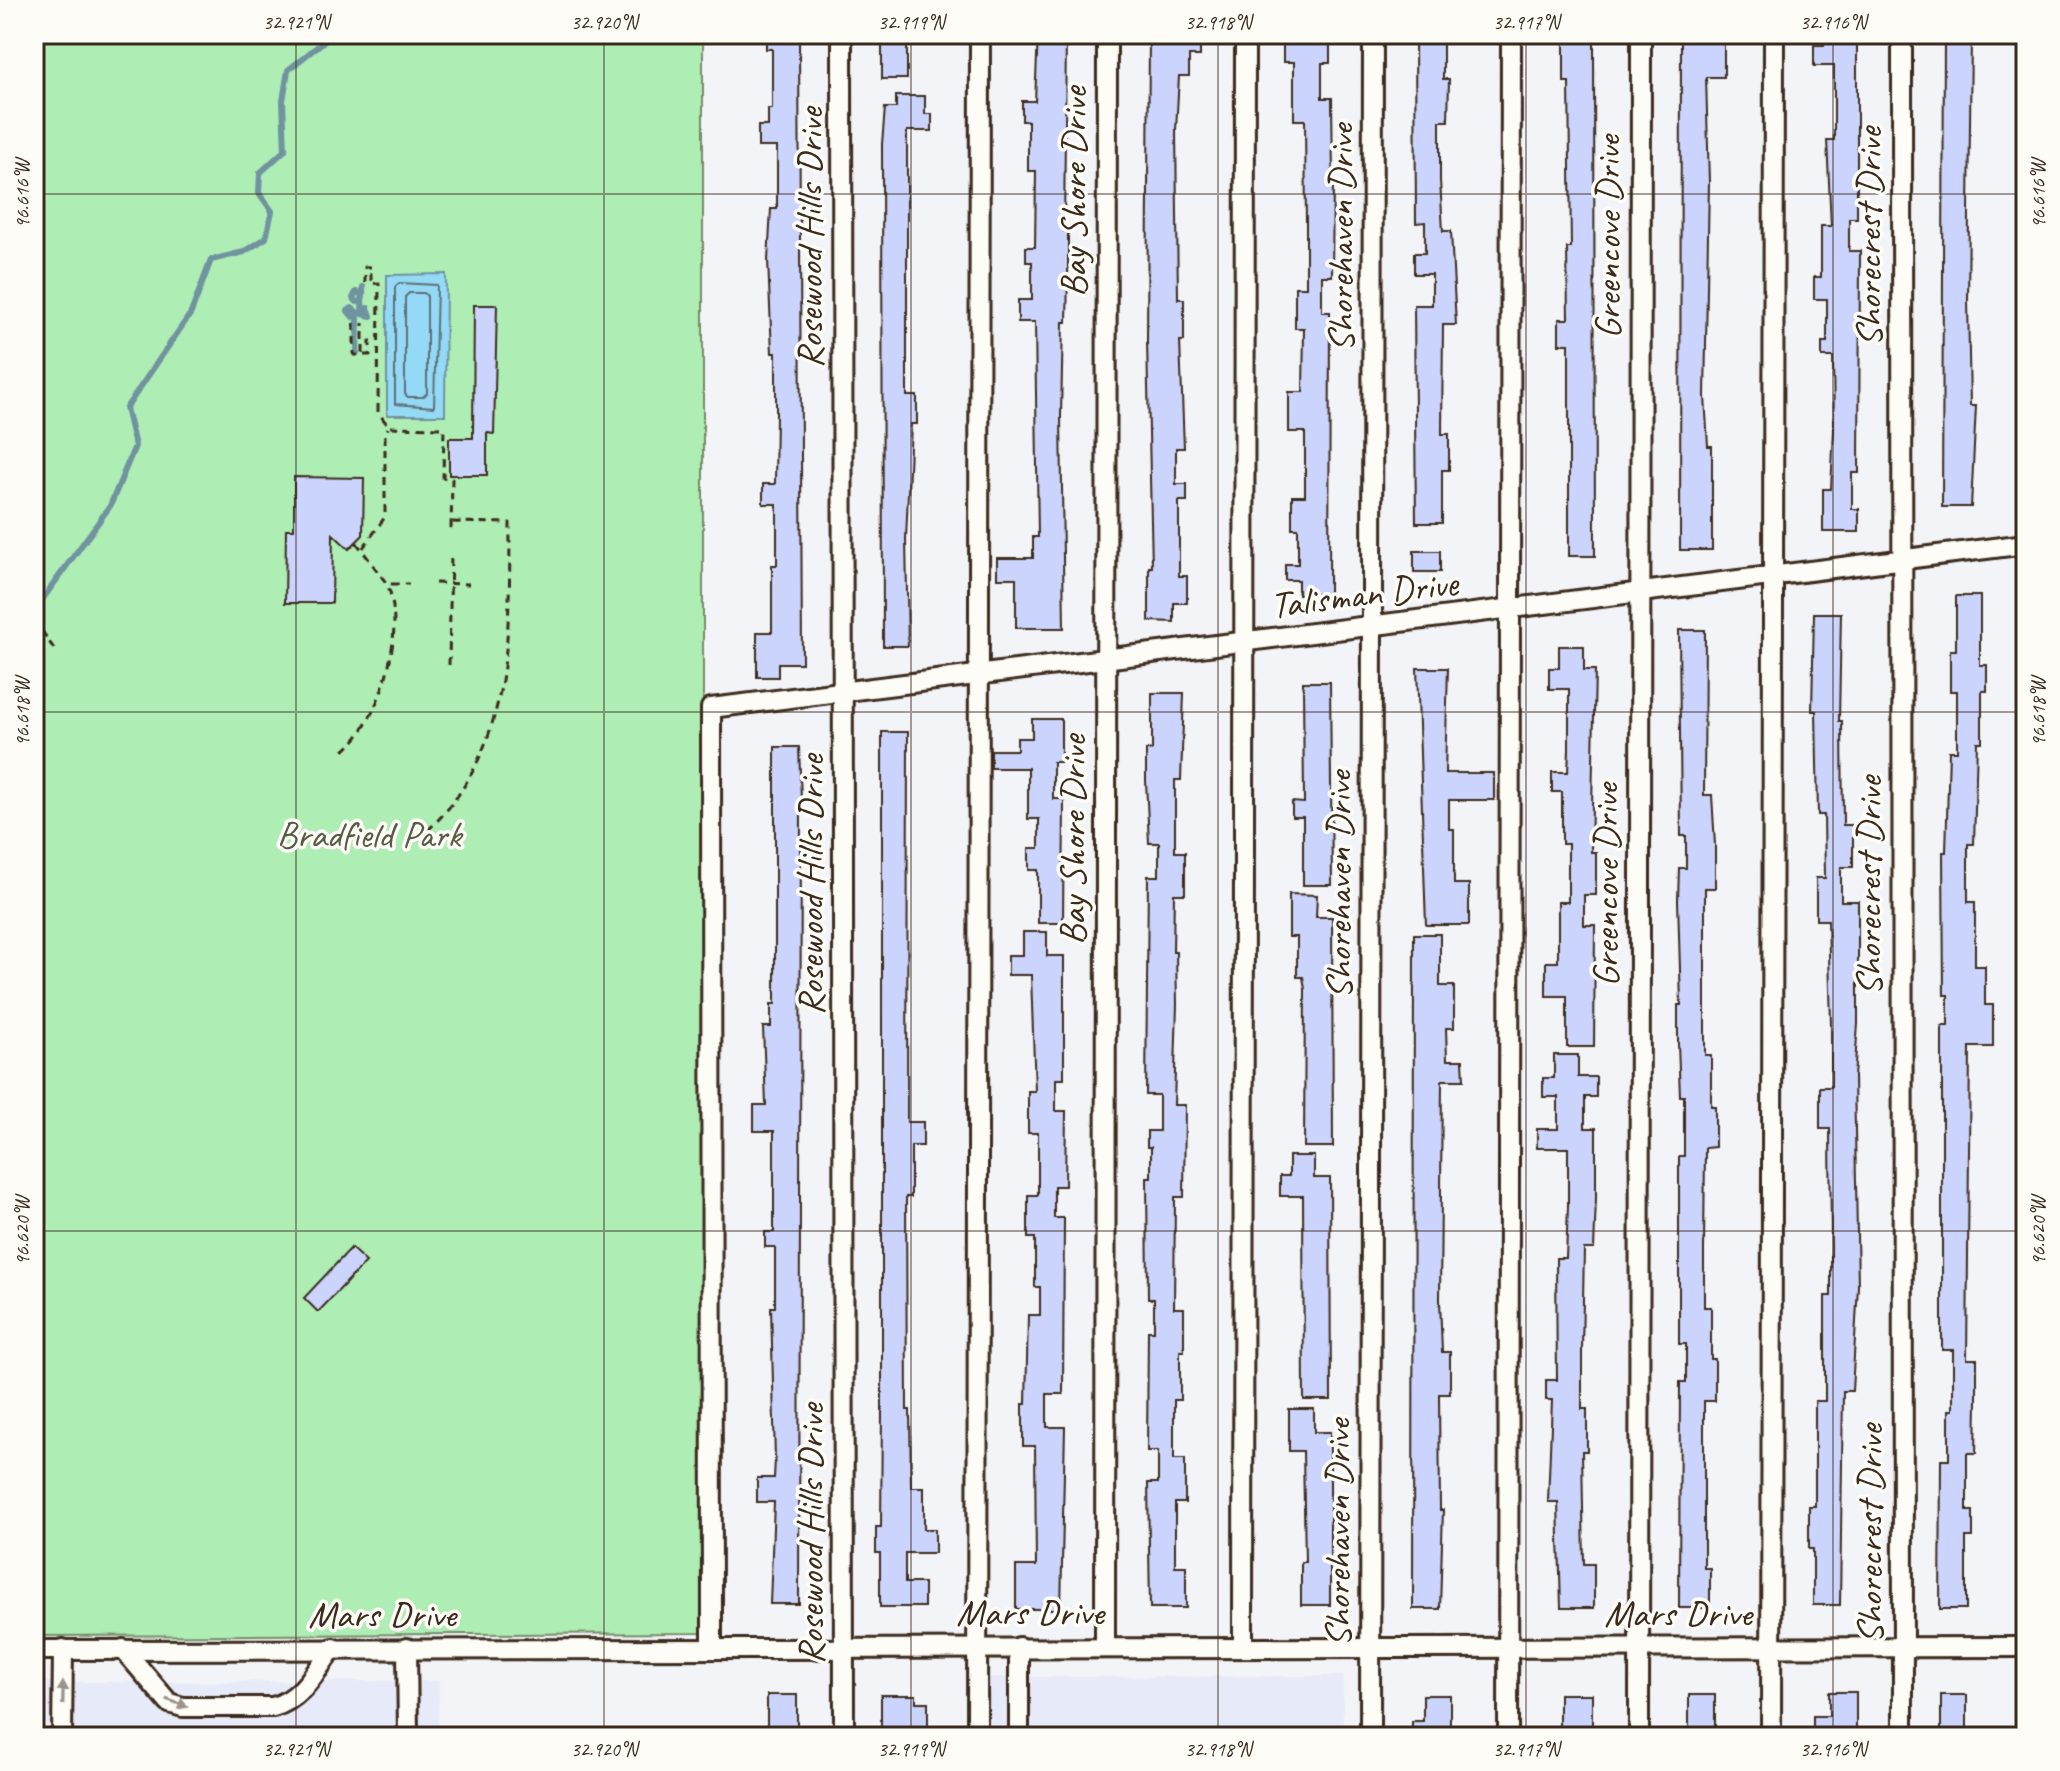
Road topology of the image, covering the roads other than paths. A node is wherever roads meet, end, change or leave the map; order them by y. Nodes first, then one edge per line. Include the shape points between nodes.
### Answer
1 (842, 34) edge
2 (980, 34) edge
3 (1107, 34) edge
4 (1245, 34) edge
5 (1373, 34) edge
6 (1511, 34) edge
7 (1641, 34) edge
8 (1774, 34) edge
9 (1902, 34) edge
10 (2026, 544) edge
11 (1901, 560) junction
12 (1772, 576) junction
13 (1640, 594) junction
14 (1511, 610) junction
15 (1374, 626) junction
16 (1246, 643) junction
17 (1106, 660) junction
18 (979, 677) junction
19 (845, 692) junction
20 (1105, 1646) junction
21 (1243, 1646) junction
22 (1370, 1646) junction
23 (1508, 1646) junction
24 (712, 1647) junction
25 (844, 1647) junction
26 (977, 1647) junction
27 (1019, 1647) junction
28 (1639, 1647) junction
29 (1771, 1647) junction
30 (1903, 1647) junction
31 (2026, 1647) edge
32 (333, 1648) junction
33 (407, 1648) junction
34 (63, 1649) junction
35 (123, 1649) junction
36 (34, 1650) edge
37 (62, 1737) edge
38 (408, 1737) edge
39 (844, 1737) edge
40 (977, 1737) edge
41 (1019, 1737) edge
42 (1370, 1737) edge
43 (1508, 1737) edge
44 (1639, 1737) edge
45 (1771, 1737) edge
46 (1903, 1737) edge

1 - 19 street, Rosewood Hills Drive
2 - 18 street
3 - 17 street, Bay Shore Drive
4 - 16 street
5 - 15 street, Shorehaven Drive
6 - 14 street
7 - 13 street, Greencove Drive
8 - 12 street
9 - 11 street, Shorecrest Drive
10 - 11 street, Talisman Drive
11 - 12 street, Talisman Drive
11 - 30 street, Shorecrest Drive
12 - 13 street, Talisman Drive
12 - 29 street
13 - 14 street, Talisman Drive
13 - 28 street, Greencove Drive
14 - 15 street, Talisman Drive
14 - 23 street
15 - 16 street, Talisman Drive
15 - 22 street, Shorehaven Drive
16 - 17 street, Talisman Drive
16 - 21 street
17 - 18 street, Talisman Drive
17 - 20 street, Bay Shore Drive
18 - 19 street, Talisman Drive
18 - 26 street
19 - 24 street, Talisman Drive via 711,708
19 - 25 street, Rosewood Hills Drive
20 - 21 street, Mars Drive
20 - 27 street, Mars Drive
21 - 22 street, Mars Drive
22 - 23 street, Mars Drive
22 - 42 street, Shorehaven Drive
23 - 28 street, Mars Drive
23 - 43 street
24 - 25 street, Mars Drive
24 - 33 street, Mars Drive
25 - 26 street, Mars Drive
25 - 39 street, Rosewood Hills Drive
26 - 27 street, Mars Drive
26 - 40 street
27 - 41 street
28 - 29 street, Mars Drive
28 - 44 street, Greencove Drive
29 - 30 street, Mars Drive
29 - 45 street
30 - 31 street, Mars Drive
30 - 46 street, Shorecrest Drive
32 - 33 street, Mars Drive
32 - 35 street, Mars Drive
35 -> 32 street via 169,1703 213,1707 286,1703
33 - 38 street
34 - 35 street, Mars Drive
34 - 36 street, Mars Drive
37 -> 34 street

